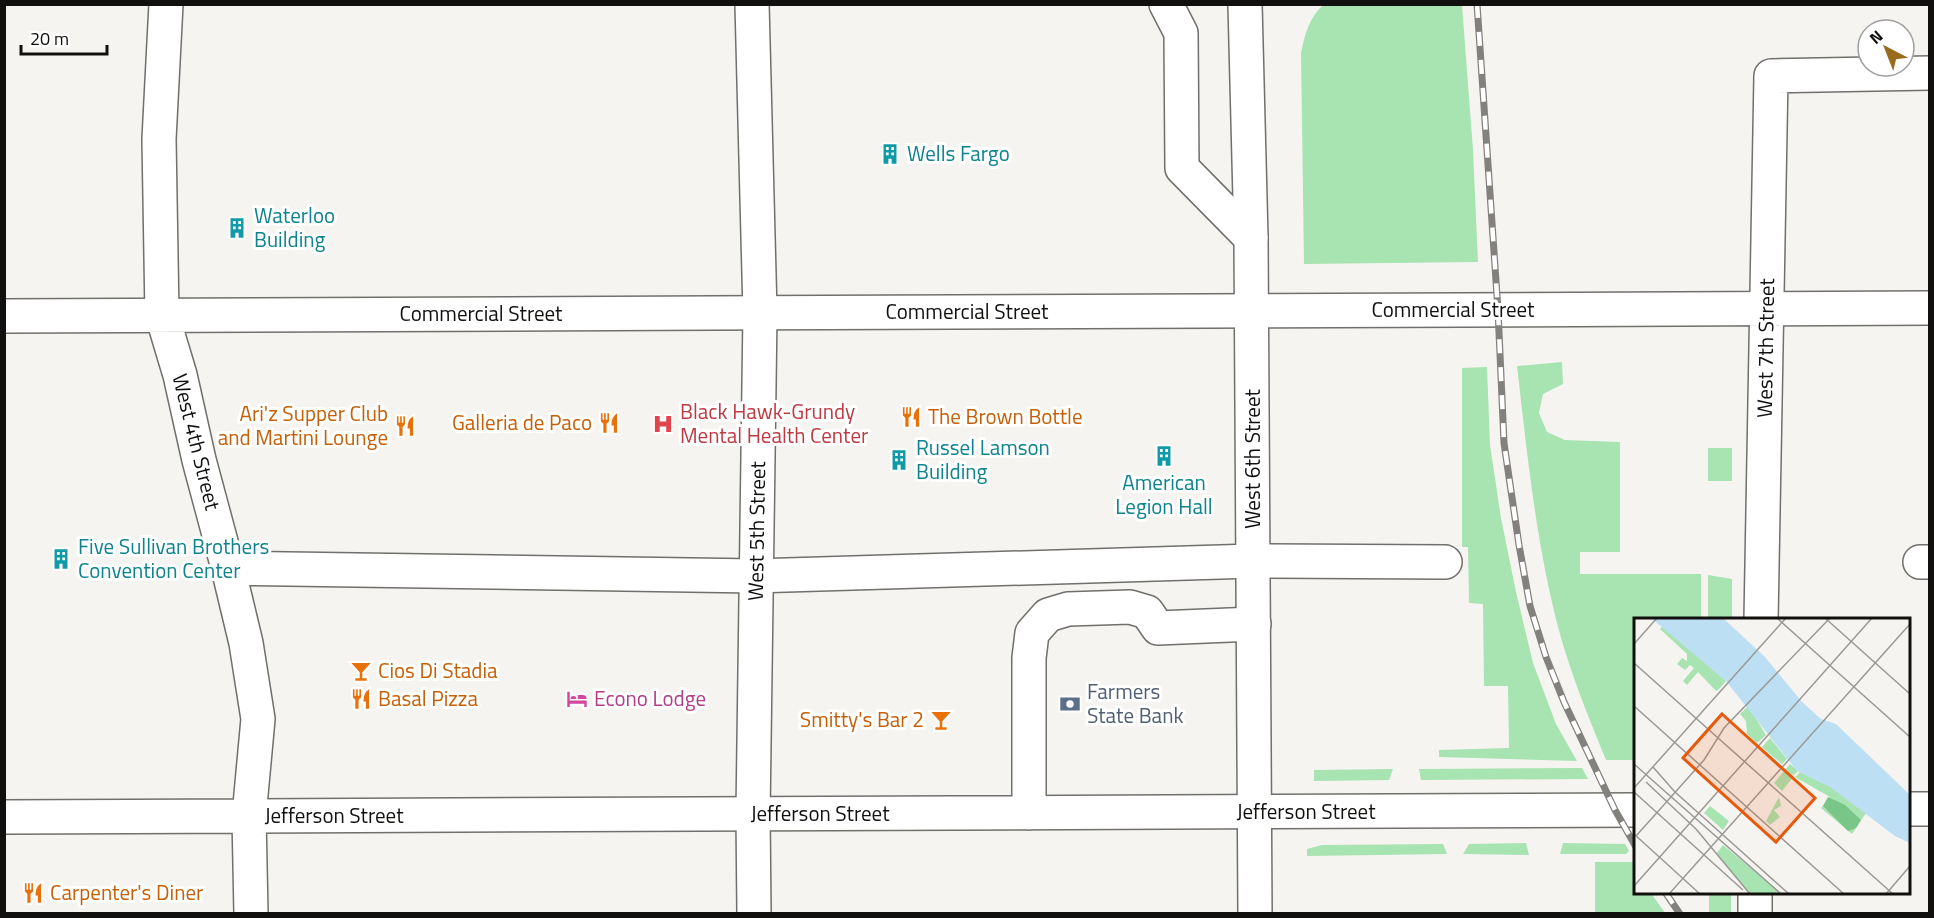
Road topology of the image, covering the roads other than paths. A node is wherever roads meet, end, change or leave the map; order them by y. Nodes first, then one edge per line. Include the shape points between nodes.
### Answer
1 (166, 4) edge
2 (752, 4) edge
3 (1166, 4) edge
4 (1245, 4) edge
5 (1929, 72) edge
6 (1251, 238) junction
7 (1767, 308) junction
8 (1929, 308) edge
9 (1252, 310) junction
10 (760, 313) junction
11 (162, 315) junction
12 (4, 316) edge
13 (1253, 561) junction
14 (1445, 562) dead end
15 (228, 568) junction
16 (756, 576) junction
17 (1761, 618) edge
18 (1254, 624) junction
19 (1910, 809) edge
20 (1929, 809) edge
21 (1634, 810) edge
22 (1255, 812) junction
23 (1029, 813) junction
24 (753, 814) junction
25 (249, 816) junction
26 (4, 817) edge
27 (1755, 894) edge
28 (251, 914) edge
29 (754, 914) edge
30 (1255, 914) edge
31 (1755, 914) edge

1 - 11 street, West 4th Street via 159,139
2 - 10 street, West 5th Street
3 - 6 street via 1181,33 1182,168
4 - 6 street, West 6th Street
5 - 7 street, West 7th Street via 1771,76
6 - 9 street, West 6th Street
7 - 8 street, Commercial Street
7 - 9 street, Commercial Street
7 - 17 street, West 7th Street
9 - 10 street, Commercial Street
9 - 13 street, West 6th Street
10 - 11 street, Commercial Street
10 - 16 street, West 5th Street
11 - 12 street, Commercial Street
11 - 15 street, West 4th Street
13 - 14 street
13 - 16 street
13 - 18 street, West 6th Street
15 - 16 street
15 - 25 street, West 4th Street via 246,643 258,719
16 - 24 street, West 5th Street
18 - 22 street, West 6th Street
18 - 23 street via 1158,628 1147,612 1130,607 1068,609 1048,615 1032,633 1029,658
19 - 20 street
21 - 22 street, Jefferson Street
22 - 23 street, Jefferson Street
22 - 30 street, West 6th Street
23 - 24 street, Jefferson Street
24 - 25 street, Jefferson Street
24 - 29 street, West 5th Street
25 - 26 street, Jefferson Street
25 - 28 street, West 4th Street
27 - 31 street

